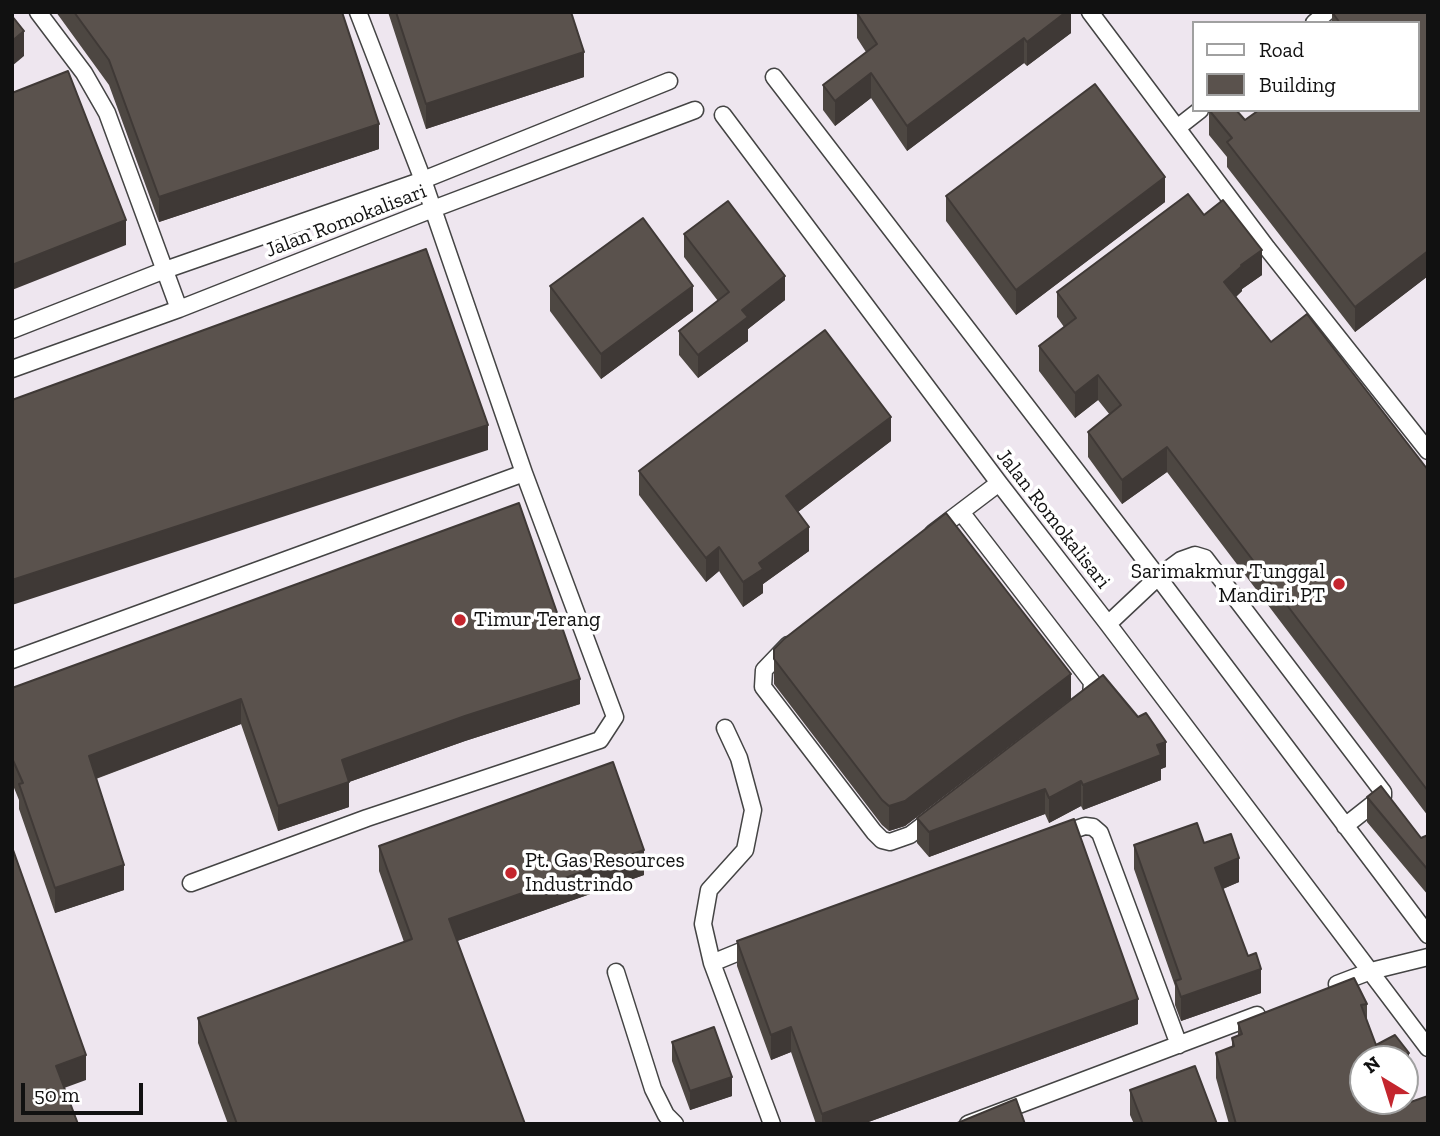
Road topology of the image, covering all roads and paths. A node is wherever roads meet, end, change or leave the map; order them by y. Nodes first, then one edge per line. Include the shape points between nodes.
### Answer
1 (38, 12) edge
2 (358, 12) edge
3 (1090, 12) edge
4 (774, 77) dead end
5 (669, 81) dead end
6 (695, 110) dead end
7 (1197, 112) edge
8 (723, 116) dead end
9 (1177, 128) junction
10 (424, 180) junction
11 (433, 209) junction
12 (165, 270) junction
13 (179, 309) junction
14 (12, 330) edge
15 (12, 369) edge
16 (1428, 451) edge
17 (524, 474) junction
18 (999, 484) junction
19 (961, 512) junction
20 (919, 544) edge
21 (1158, 577) junction
22 (1108, 624) junction
23 (803, 634) edge
24 (12, 660) edge
25 (1069, 714) edge
26 (725, 728) dead end
27 (952, 803) edge
28 (1345, 826) junction
29 (1046, 840) edge
30 (191, 883) dead end
31 (1428, 935) edge
32 (776, 938) edge
33 (1428, 957) edge
34 (712, 963) junction
35 (1371, 971) junction
36 (616, 972) dead end
37 (1320, 991) edge
38 (1268, 1011) edge
39 (1178, 1045) junction
40 (1428, 1048) edge
41 (675, 1124) edge
42 (772, 1124) edge
43 (968, 1124) edge

1 - 12 lane via 107,113
2 - 10 lane
3 - 9 lane
4 - 21 lane
5 - 10 lane, Jalan Romokalisari
6 - 11 lane, Jalan Romokalisari
7 - 9 lane
8 - 18 lane, Jalan Romokalisari
9 - 16 lane
10 - 11 lane
10 - 12 lane, Jalan Romokalisari
11 - 13 lane, Jalan Romokalisari
11 - 17 lane
12 - 13 lane
12 - 14 lane, Jalan Romokalisari
13 - 15 lane, Jalan Romokalisari
17 - 24 lane
17 - 30 lane via 615,717 600,740
18 - 19 lane
18 - 22 lane, Jalan Romokalisari
19 - 20 lane
19 - 25 lane via 1092,682 1091,698
21 - 22 lane
21 - 28 lane
21 - 28 lane via 1181,560 1195,555 1205,558 1383,792
22 - 35 lane, Jalan Romokalisari
23 - 27 lane via 764,670 763,687 874,832 890,842 910,835
26 - 34 lane via 754,810 745,850 709,890 702,924
28 - 31 lane
29 - 39 lane via 1085,826 1100,833
32 - 34 lane
33 - 35 lane
34 - 42 lane
35 - 37 lane
35 - 40 lane, Jalan Romokalisari
36 - 41 lane via 653,1089
38 - 39 lane
39 - 43 lane

